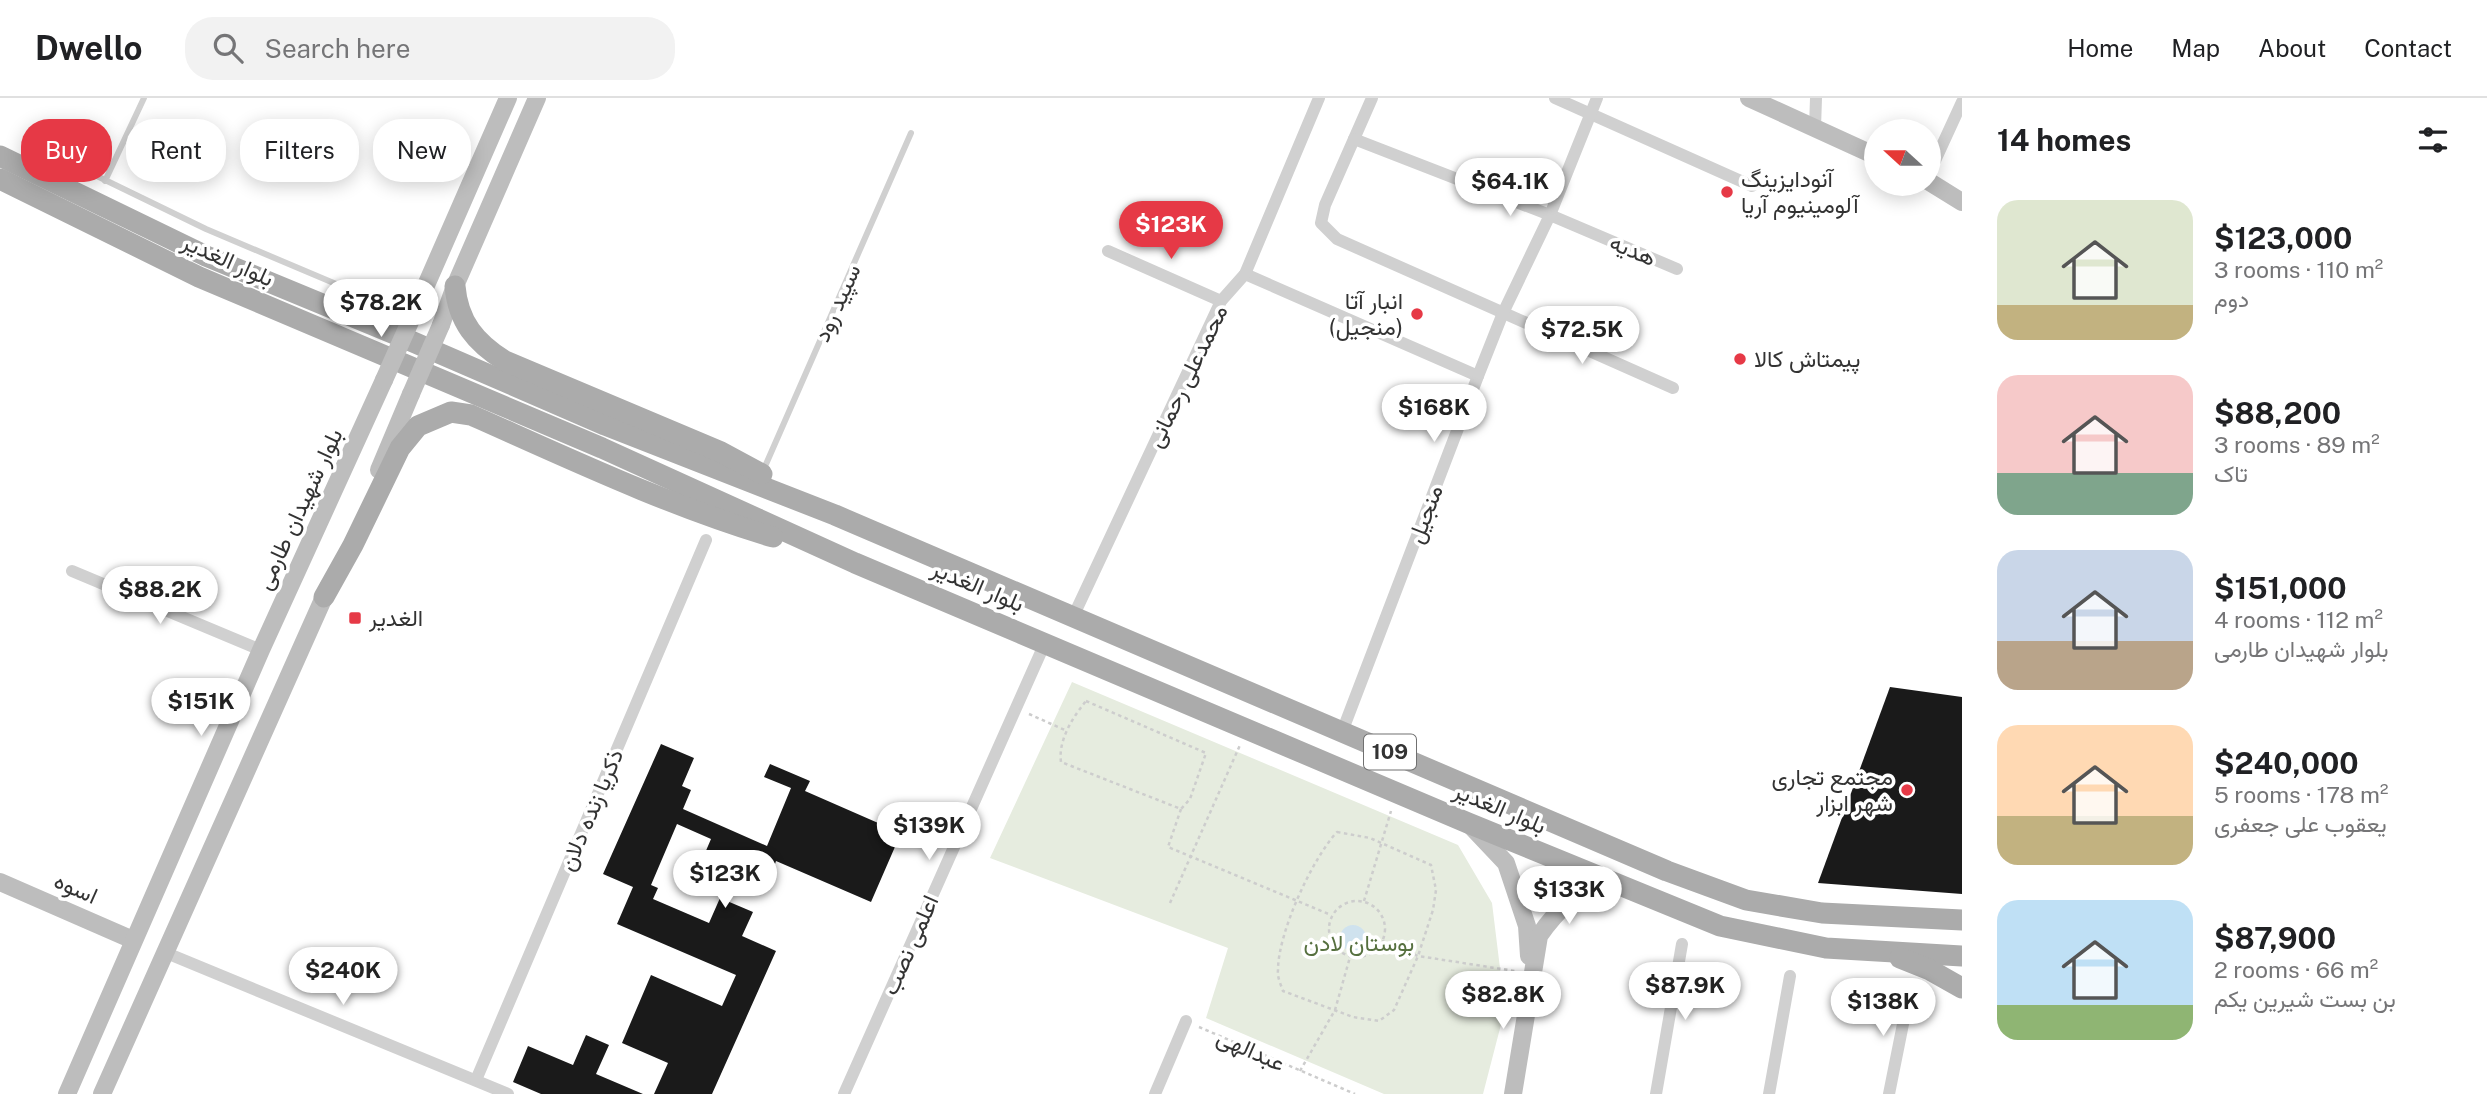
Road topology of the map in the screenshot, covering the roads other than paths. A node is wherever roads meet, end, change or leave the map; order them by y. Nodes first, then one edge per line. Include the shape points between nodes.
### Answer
1 (144, 98) edge
2 (508, 98) edge
3 (537, 98) edge
4 (1319, 98) edge
5 (1372, 98) edge
6 (1555, 98) edge
7 (1597, 98) edge
8 (1749, 98) edge
9 (1816, 98) edge
10 (1962, 102) edge
11 (1590, 113) junction
12 (1815, 128) junction
13 (911, 133) dead end
14 (1354, 139) junction
15 (1941, 149) edge
16 (1864, 150) edge
17 (0, 156) edge
18 (112, 166) edge
19 (0, 179) edge
20 (107, 182) edge
21 (1752, 186) dead end
22 (1941, 187) edge
23 (1962, 202) edge
24 (1550, 215) junction
25 (1108, 251) dead end
26 (1677, 269) dead end
27 (1245, 274) junction
28 (426, 286) junction
29 (455, 286) junction
30 (1221, 301) junction
31 (1503, 313) junction
32 (1478, 376) junction
33 (1673, 388) dead end
34 (762, 474) junction
35 (835, 515) junction
36 (706, 540) dead end
37 (855, 563) junction
38 (72, 571) dead end
39 (324, 597) junction
40 (1073, 617) junction
41 (1045, 643) junction
42 (261, 650) junction
43 (1342, 732) junction
44 (1468, 823) junction
45 (1609, 881) junction
46 (0, 882) edge
47 (1962, 920) edge
48 (133, 940) junction
49 (1682, 944) dead end
50 (1878, 950) junction
51 (164, 952) junction
52 (1962, 956) edge
53 (1531, 973) junction
54 (1790, 976) dead end
55 (1962, 988) edge
56 (1910, 989) dead end
57 (1186, 1021) road end
58 (477, 1080) junction
59 (67, 1094) edge
60 (102, 1094) edge
61 (508, 1094) edge
62 (844, 1094) edge
63 (1156, 1094) edge
64 (1513, 1094) edge
65 (1656, 1094) edge
66 (1769, 1094) edge
67 (1889, 1094) edge

1 - 18 lane
2 - 28 main road, بلوار شهیدان طارمی
3 - 29 main road
4 - 27 street, محمدعلی رحمانی
5 - 14 street
6 - 11 street
7 - 11 street, منجیل
8 - 12 main road
9 - 12 street
10 - 15 street
11 - 21 street
11 - 24 street, منجیل
12 - 16 main road
13 - 34 lane, سپید رود
14 - 24 street, هدیه
14 - 31 street via 1325,205 1321,223 1325,230
17 - 35 main road, بلوار الغدیر / 109 via 206,256 604,425
19 - 37 main road, بلوار الغدیر / 109 via 199,277 601,448
20 - 28 lane via 397,309
22 - 23 main road
24 - 26 street, هدیه
24 - 31 street, منجیل
25 - 30 street
27 - 30 street, محمدعلی رحمانی
27 - 32 street
28 - 42 main road, بلوار شهیدان طارمی, bridge
29 - 34 main road via 463,319 485,349
29 - 39 main road, bridge
30 - 40 street, محمدعلی رحمانی
31 - 32 street, منجیل
31 - 33 street
32 - 43 street, منجیل
34 - 35 main road
35 - 40 main road, بلوار الغدیر / 109
36 - 58 street, ذکریا زنده دلان
37 - 39 main road via 734,526 471,415 451,412 418,426 400,448
37 - 41 main road, بلوار الغدیر / 109
38 - 42 street
39 - 51 main road
40 - 43 main road, بلوار الغدیر / 109
41 - 44 main road, بلوار الغدیر / 109
41 - 62 street, اعلمی نصب
42 - 48 main road, بلوار شهیدان طارمی
43 - 47 main road, بلوار الغدیر / 109 via 1667,871 1746,900 1822,913
44 - 45 main road, بلوار الغدیر / 109
44 - 53 main road via 1506,863 1527,926
45 - 50 main road, بلوار الغدیر / 109 via 1720,926 1826,948
45 - 53 main road via 1572,897 1552,915 1539,936
46 - 48 main road, اسوه
48 - 59 main road, بلوار شهیدان طارمی
49 - 65 street
50 - 52 main road, بلوار الغدیر / 109
50 - 55 main road
51 - 58 street
51 - 60 main road
53 - 64 main road
54 - 66 street
56 - 67 street
57 - 63 street
58 - 61 street

